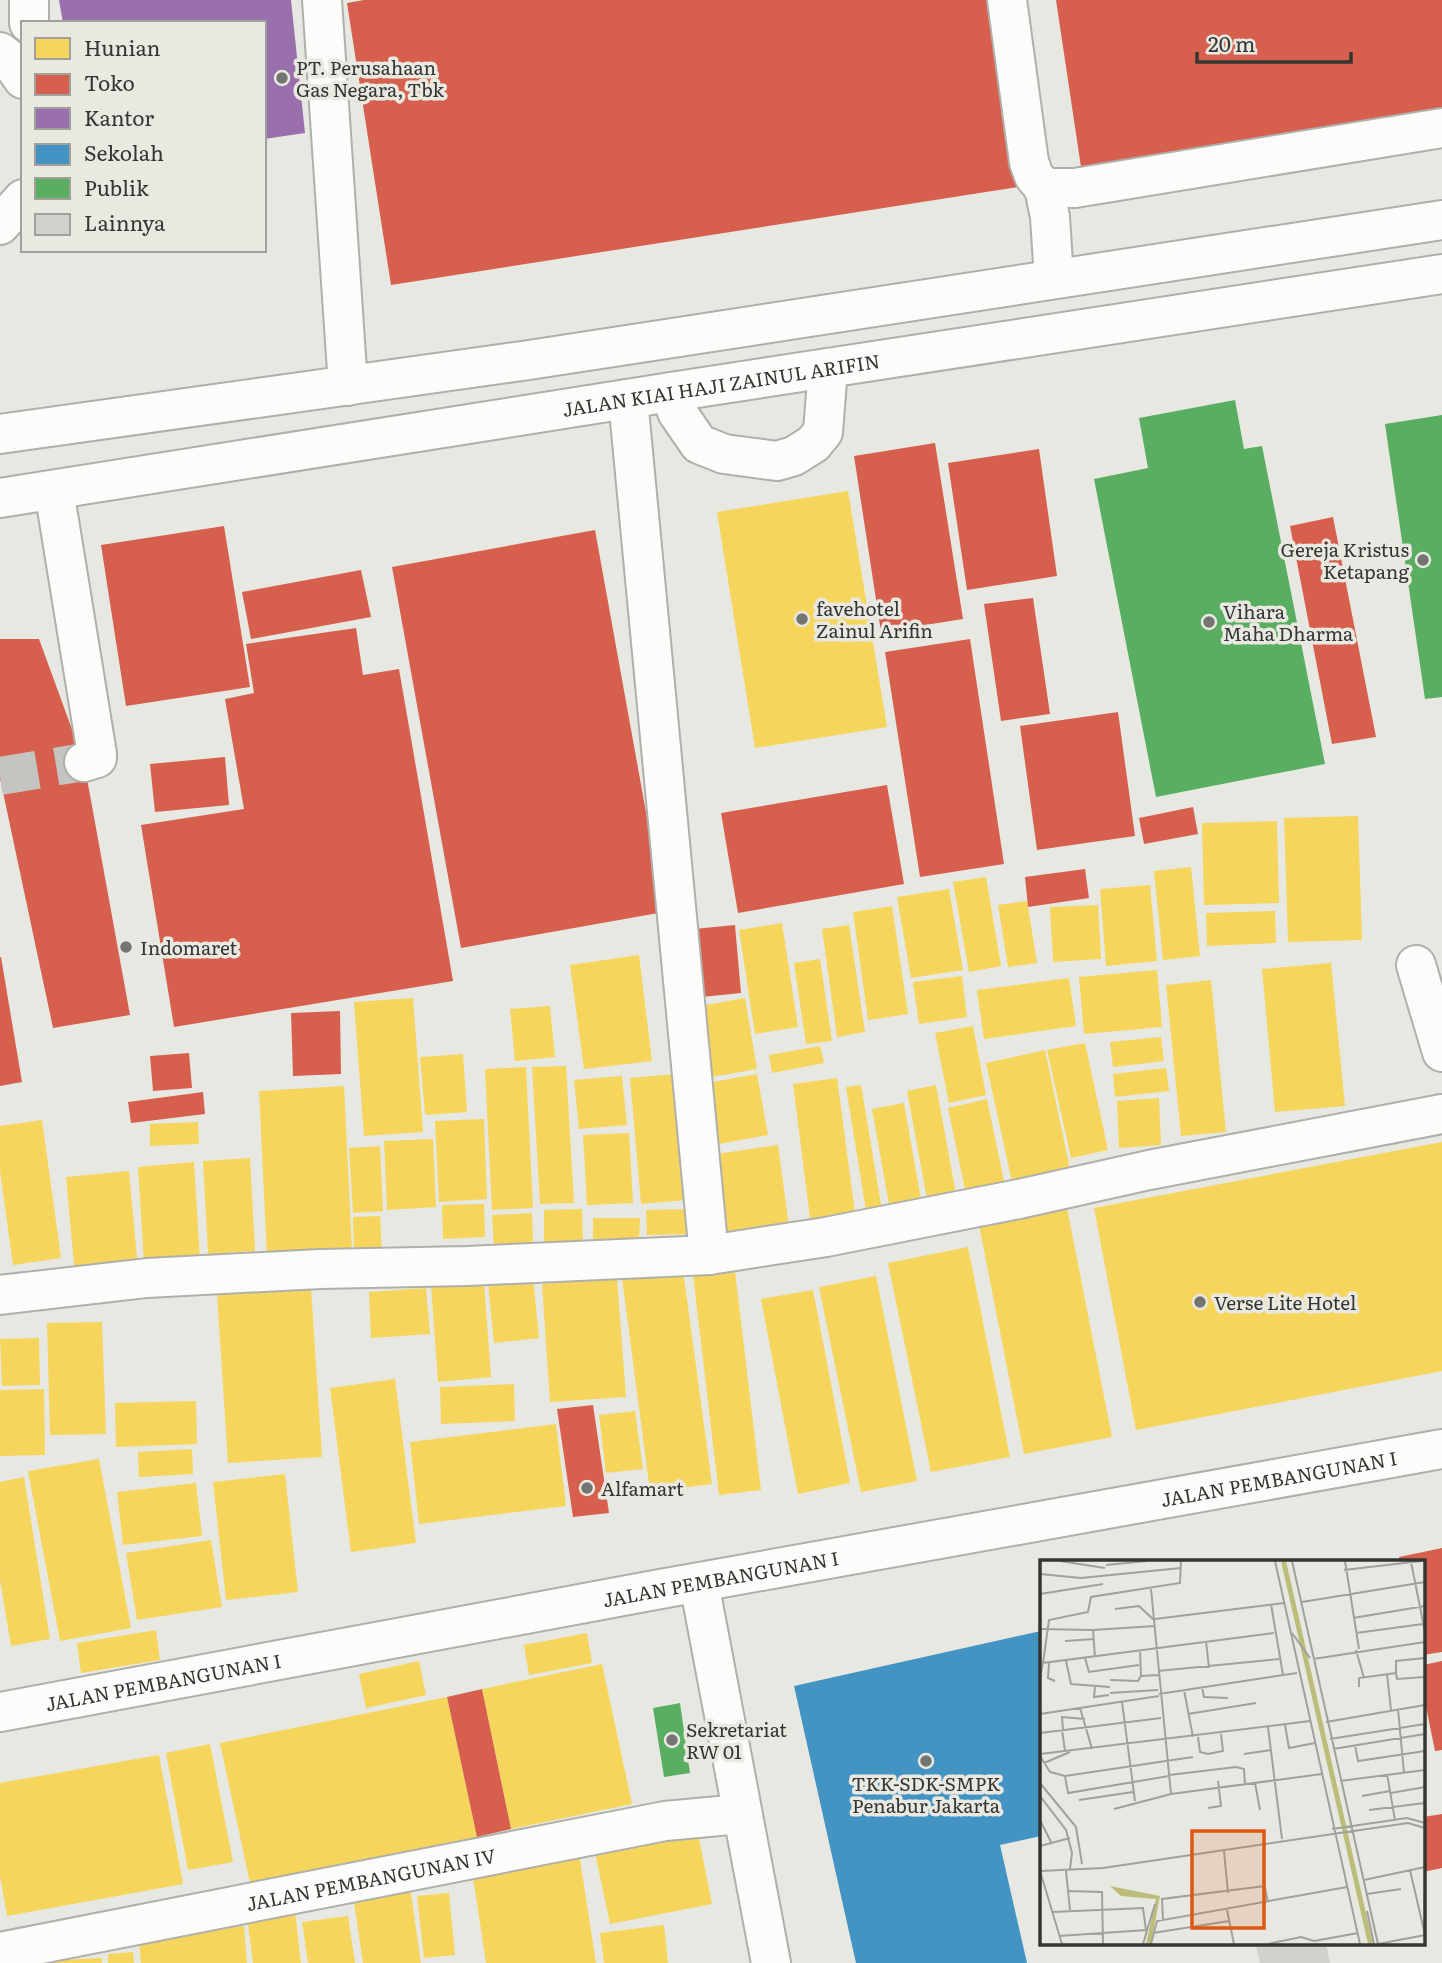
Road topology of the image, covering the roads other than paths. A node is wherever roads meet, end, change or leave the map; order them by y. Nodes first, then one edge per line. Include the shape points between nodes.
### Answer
1 (29, 0) edge
2 (322, 0) edge
3 (1007, 0) edge
4 (29, 21) edge
5 (0, 52) edge
6 (21, 76) edge
7 (1442, 128) edge
8 (1044, 188) junction
9 (21, 201) edge
10 (1442, 220) edge
11 (0, 225) edge
12 (1442, 274) edge
13 (1054, 279) junction
14 (1062, 332) junction
15 (828, 368) junction
16 (348, 386) junction
17 (671, 392) junction
18 (628, 399) junction
19 (0, 434) edge
20 (54, 490) junction
21 (0, 498) edge
22 (85, 762) dead end
23 (1416, 965) dead end
24 (1442, 1052) edge
25 (1442, 1114) edge
26 (709, 1255) junction
27 (0, 1296) edge
28 (1442, 1449) edge
29 (699, 1583) junction
30 (0, 1712) edge
31 (741, 1814) junction
32 (0, 1952) edge
33 (771, 1963) edge

1 - 4 street
2 - 16 street
3 - 8 street via 1029,162
5 - 6 street
7 - 8 street via 1075,188
8 - 13 street
9 - 11 street
10 - 13 street
12 - 14 street, JALAN KIAI HAJI ZAINUL ARIFIN
13 - 14 street
13 - 16 street
14 - 15 street, JALAN KIAI HAJI ZAINUL ARIFIN
15 - 17 street, JALAN KIAI HAJI ZAINUL ARIFIN
15 - 17 street via 823,432 794,456 777,461 724,454 699,444 677,412
16 - 19 street
17 - 18 street, JALAN KIAI HAJI ZAINUL ARIFIN
18 - 20 street, JALAN KIAI HAJI ZAINUL ARIFIN
18 - 26 street
20 - 21 street, JALAN KIAI HAJI ZAINUL ARIFIN
20 - 22 street via 97,754
23 - 24 street
25 - 26 street via 839,1234
26 - 27 street via 147,1278
28 - 29 street, JALAN PEMBANGUNAN I
29 - 30 street, JALAN PEMBANGUNAN I
29 - 31 street
31 - 32 street, JALAN PEMBANGUNAN IV via 665,1821
31 - 33 street

